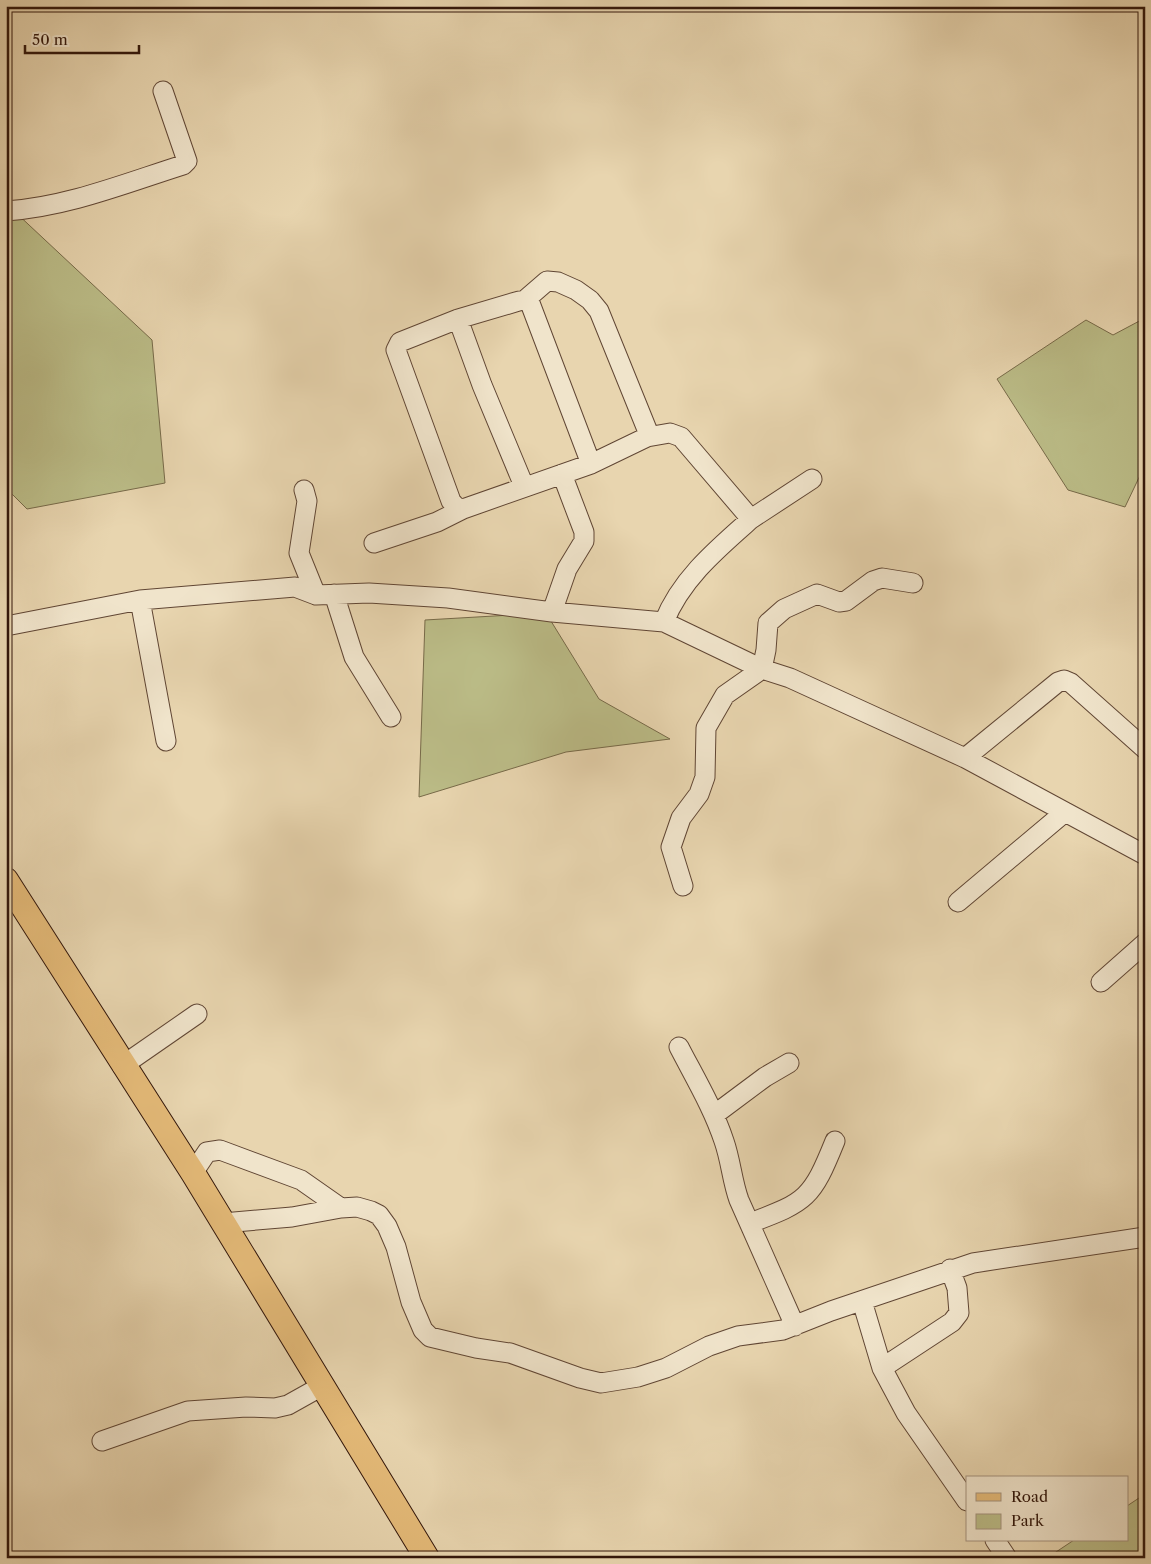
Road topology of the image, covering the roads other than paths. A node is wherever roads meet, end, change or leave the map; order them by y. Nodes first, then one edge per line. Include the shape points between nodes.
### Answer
1 (163, 91) dead end
2 (6, 211) edge
3 (525, 300) junction
4 (458, 319) junction
5 (647, 437) junction
6 (591, 464) junction
7 (562, 474) junction
8 (812, 479) dead end
9 (524, 486) junction
10 (304, 490) dead end
11 (463, 508) junction
12 (751, 519) junction
13 (374, 543) dead end
14 (913, 583) dead end
15 (325, 594) junction
16 (140, 600) junction
17 (552, 612) junction
18 (664, 622) junction
19 (6, 626) edge
20 (762, 669) junction
21 (390, 717) dead end
22 (166, 741) dead end
23 (1145, 749) edge
24 (965, 758) junction
25 (1066, 812) junction
26 (1145, 855) edge
27 (6, 880) edge
28 (683, 886) dead end
29 (958, 902) dead end
30 (1145, 943) edge
31 (1102, 982) dead end
32 (197, 1014) dead end
33 (679, 1047) dead end
34 (789, 1063) dead end
35 (122, 1066) junction
36 (714, 1115) junction
37 (835, 1141) dead end
38 (192, 1173) junction
39 (341, 1208) junction
40 (750, 1224) junction
41 (225, 1227) junction
42 (1145, 1237) edge
43 (950, 1270) junction
44 (862, 1301) junction
45 (795, 1326) junction
46 (882, 1368) junction
47 (322, 1386) junction
48 (102, 1442) dead end
49 (966, 1500) edge
50 (996, 1542) edge
51 (427, 1558) edge
52 (1007, 1558) edge

1 - 2 street via 188,162 122,185 32,209
3 - 4 street
3 - 5 street via 547,281 558,282 590,300 605,326 648,432
3 - 6 street via 530,303
4 - 9 street
4 - 11 street via 400,342 396,350 451,501 456,507
5 - 6 street
5 - 12 street via 670,433 681,437
6 - 7 street
7 - 9 street
7 - 17 street via 584,532 584,541 567,569
8 - 12 street
9 - 11 street
10 - 15 street via 307,501 299,553
11 - 13 street via 437,522
12 - 18 street via 704,562 672,603
14 - 20 street via 882,578 846,601 839,602 817,594 784,609 768,623
15 - 16 street via 294,587
15 - 17 street via 448,598
15 - 21 street via 354,657
16 - 19 street
16 - 22 street
17 - 18 street
18 - 20 street
20 - 24 street via 790,678
20 - 28 street via 725,695 706,728 700,794 681,818 671,847
23 - 24 street via 1064,680
24 - 25 street
25 - 26 street
25 - 29 street
27 - 35 main road
30 - 31 street
32 - 35 street
33 - 36 street
34 - 36 street
35 - 38 main road
36 - 40 street via 730,1160 734,1186
37 - 40 street via 806,1197 787,1209
38 - 39 street via 207,1152 220,1150 301,1180
38 - 41 main road
39 - 41 street
39 - 45 street via 357,1207 379,1214 384,1219 396,1247 411,1302 423,1330 430,1337 525,1357 580,1378 601,1383 638,1378 738,1336 770,1333
40 - 45 street
41 - 47 main road
42 - 43 street via 973,1263
43 - 44 street
43 - 46 street via 957,1288 959,1313 952,1322
44 - 45 street
44 - 46 street
46 - 49 street via 906,1413
47 - 48 street via 288,1405 188,1411
47 - 51 main road
50 - 52 street

